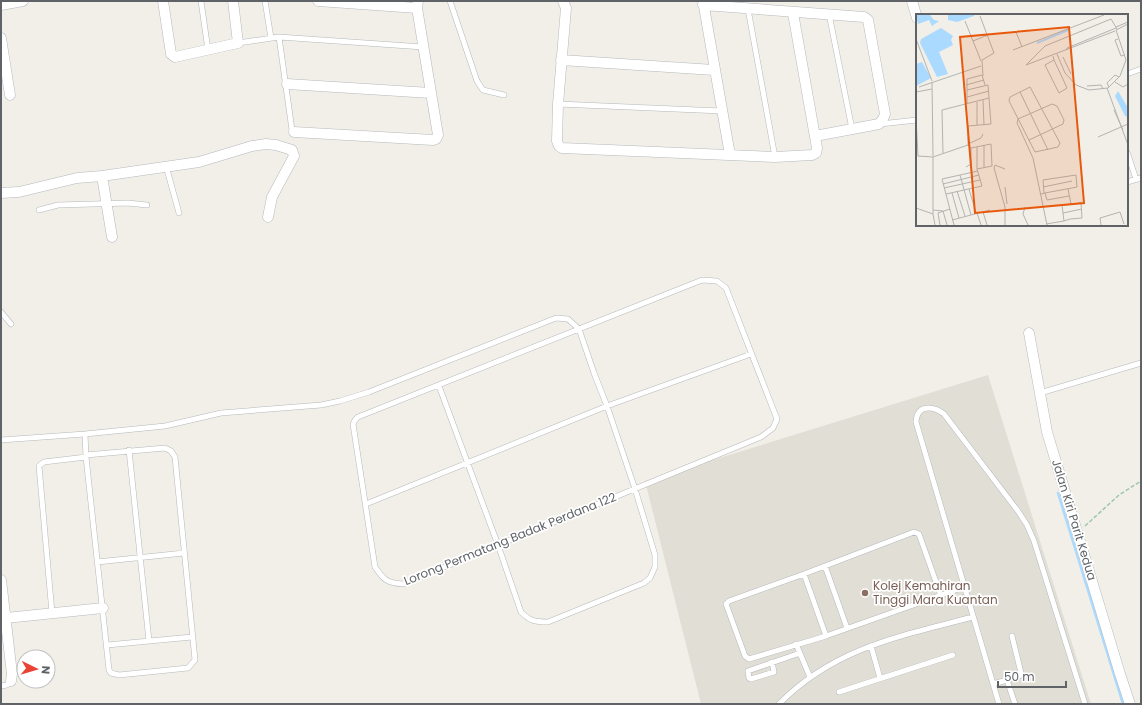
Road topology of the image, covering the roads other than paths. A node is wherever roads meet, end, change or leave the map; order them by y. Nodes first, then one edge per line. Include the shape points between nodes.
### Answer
1 (23, 1) edge
2 (163, 1) edge
3 (201, 1) edge
4 (233, 1) edge
5 (265, 1) edge
6 (318, 1) edge
7 (450, 1) edge
8 (563, 1) edge
9 (912, 1) edge
10 (703, 3) edge
11 (417, 4) edge
12 (1, 6) edge
13 (748, 9) junction
14 (793, 13) junction
15 (829, 14) junction
16 (916, 15) edge
17 (279, 37) junction
18 (1, 38) edge
19 (270, 38) junction
20 (238, 43) junction
21 (423, 47) junction
22 (208, 50) junction
23 (2, 51) edge
24 (561, 60) junction
25 (714, 70) junction
26 (1141, 70) edge
27 (1128, 74) edge
28 (287, 84) junction
29 (431, 93) junction
30 (10, 95) dead end
31 (504, 95) dead end
32 (558, 104) junction
33 (722, 111) junction
34 (916, 120) edge
35 (879, 124) junction
36 (852, 129) junction
37 (294, 132) joint
38 (815, 136) junction
39 (1128, 154) edge
40 (730, 155) junction
41 (775, 156) junction
42 (166, 166) junction
43 (1138, 179) edge
44 (1128, 182) edge
45 (103, 184) junction
46 (1, 193) edge
47 (106, 203) junction
48 (147, 205) dead end
49 (39, 210) dead end
50 (179, 213) dead end
51 (268, 217) dead end
52 (112, 237) dead end
53 (1, 312) edge
54 (11, 324) dead end
55 (579, 329) junction
56 (1030, 332) dead end
57 (751, 354) junction
58 (1141, 363) edge
59 (439, 386) junction
60 (1040, 393) junction
61 (607, 406) junction
62 (85, 434) junction
63 (1, 440) edge
64 (130, 450) junction
65 (86, 456) junction
66 (467, 463) junction
67 (635, 489) junction
68 (366, 504) junction
69 (498, 545) junction
70 (184, 553) junction
71 (140, 558) junction
72 (97, 562) junction
73 (825, 566) junction
74 (804, 574) junction
75 (1, 580) edge
76 (964, 588) junction
77 (941, 596) junction
78 (103, 608) junction
79 (52, 613) junction
80 (973, 617) junction
81 (6, 618) junction
82 (847, 628) junction
83 (826, 636) junction
84 (1012, 636) dead end
85 (192, 637) junction
86 (149, 641) junction
87 (796, 644) junction
88 (107, 645) junction
89 (871, 646) junction
90 (800, 653) junction
91 (953, 655) dead end
92 (772, 662) junction
93 (810, 677) junction
94 (880, 678) junction
95 (1008, 680) junction
96 (11, 681) joint
97 (993, 684) junction
98 (1, 686) edge
99 (839, 692) dead end
100 (779, 704) edge
101 (999, 704) edge
102 (1015, 704) edge
103 (1085, 704) edge
104 (1130, 704) edge

1 - 12 street
2 - 22 street via 170,54 175,57
3 - 22 lane
4 - 20 street
5 - 19 lane
6 - 11 street
7 - 31 lane via 476,81 483,90
8 - 24 street via 566,8
9 - 16 street
10 - 13 street
10 - 25 street
11 - 21 street
13 - 14 street
13 - 41 lane
14 - 15 street
14 - 38 street
15 - 35 street via 864,17 868,20 885,114
15 - 36 lane
17 - 19 lane
17 - 21 lane
17 - 28 lane
18 - 23 street
19 - 20 lane
20 - 22 street
21 - 29 street
23 - 30 street
24 - 25 street
24 - 32 street
25 - 33 street
26 - 27 lane
28 - 29 street
28 - 37 lane
29 - 37 street via 438,135 433,140
32 - 33 lane
32 - 40 street via 557,141 562,148
33 - 40 street
34 - 35 lane
35 - 36 street
36 - 38 street
38 - 41 street via 817,148 812,156
39 - 43 lane
40 - 41 street
42 - 45 street
42 - 50 lane
42 - 51 street via 199,162 266,144 292,150 293,160 272,197
43 - 44 lane
45 - 46 street via 77,178 19,192
45 - 47 street
47 - 48 lane
47 - 49 lane via 58,205
47 - 52 street
53 - 54 lane
55 - 57 lane, Lorong Permatang Badak Perdana 122 via 702,280 717,281 726,288
55 - 59 lane, Lorong Permatang Badak Perdana 122
55 - 61 lane
55 - 62 lane via 568,319 556,318 369,392 321,405 221,413 165,426
56 - 60 street, Jalan Kiri Parit Kedua
57 - 61 lane
57 - 67 lane, Lorong Permatang Badak Perdana 122 via 777,419 773,428 762,437
58 - 60 lane
59 - 66 lane
59 - 68 lane, Lorong Permatang Badak Perdana 122 via 355,420 353,424
60 - 104 street, Jalan Kiri Parit Kedua via 1047,432
61 - 66 lane
61 - 67 lane
62 - 63 lane
62 - 65 lane
64 - 65 lane
64 - 70 lane via 165,448 175,457
64 - 71 lane
65 - 72 lane
65 - 79 lane via 44,462 40,466
66 - 68 lane
66 - 69 lane
67 - 69 lane, Lorong Permatang Badak Perdana 122
67 - 69 lane via 655,555 655,567 650,578 644,583 548,622 539,622 528,619 521,612
68 - 69 lane, Lorong Permatang Badak Perdana 122 via 375,567 384,580 403,584
70 - 71 lane
70 - 85 lane
71 - 72 lane
71 - 86 lane
72 - 78 lane
73 - 74 lane
73 - 77 lane via 917,532
73 - 82 lane
74 - 83 lane
74 - 87 lane via 726,604 747,658
75 - 81 street
76 - 77 lane
76 - 80 lane
76 - 103 lane via 916,422 916,416 925,408 932,407 944,414 1027,525
77 - 82 lane
78 - 79 street
78 - 88 lane
79 - 81 street
80 - 89 lane
80 - 97 lane
81 - 96 street
82 - 83 lane
83 - 87 lane
84 - 95 lane via 1021,673
85 - 86 lane
85 - 88 lane via 195,660 188,668 120,675 109,670
86 - 88 lane
87 - 90 lane
89 - 93 lane via 835,661
89 - 94 lane
90 - 92 lane
90 - 93 lane
91 - 94 lane
92 - 92 lane via 748,670 749,678 774,672
93 - 100 lane
94 - 99 lane
95 - 97 lane
95 - 102 lane
96 - 98 lane
97 - 101 lane

